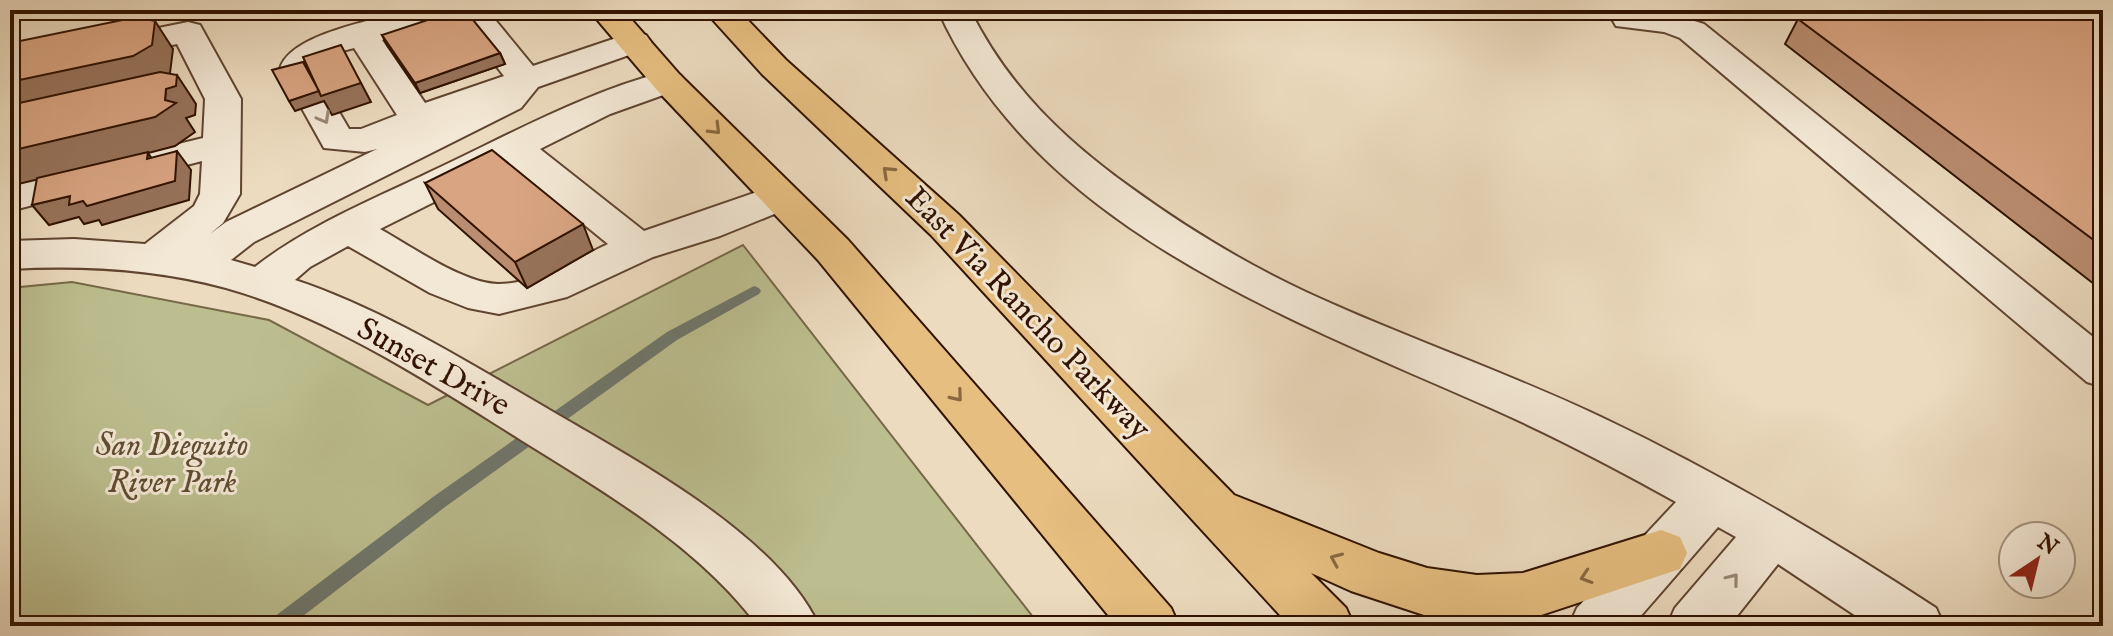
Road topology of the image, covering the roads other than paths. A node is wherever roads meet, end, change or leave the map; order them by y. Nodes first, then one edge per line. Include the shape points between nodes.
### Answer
1 (443, 10) edge
2 (470, 10) edge
3 (605, 10) edge
4 (720, 10) edge
5 (968, 12) edge
6 (1628, 19) dead end
7 (362, 35) junction
8 (634, 42) junction
9 (10, 68) edge
10 (525, 79) junction
11 (668, 82) junction
12 (417, 118) junction
13 (221, 145) junction
14 (516, 149) junction
15 (780, 197) junction
16 (10, 198) edge
17 (348, 228) junction
18 (638, 247) junction
19 (10, 255) edge
20 (154, 259) junction
21 (196, 267) junction
22 (262, 284) junction
23 (2096, 357) edge
24 (1713, 497) junction
25 (1216, 509) junction
26 (1772, 533) junction
27 (1661, 553) junction
28 (791, 626) edge
29 (1151, 626) edge
30 (1326, 626) edge
31 (1597, 626) edge
32 (1695, 626) edge
33 (1916, 626) edge

1 - 7 street
2 - 10 street
3 - 8 main road
25 -> 4 main road, East Via Rancho Parkway via 945,225
5 - 24 street via 974,51 1028,122 1084,172 1162,229 1288,301 1569,423
6 - 23 street via 1692,31
7 - 12 street
7 -> 12 street via 319,47 299,61 297,69 334,137 365,141
8 - 10 street
8 - 11 main road
9 - 13 street via 188,32 199,84 223,99
10 - 12 street
10 - 21 street via 508,100 240,232
11 - 14 street via 597,106
11 -> 15 main road
13 - 16 street
13 - 20 street via 217,204
14 - 17 street
14 - 18 street
15 - 18 street
15 -> 29 main road via 833,250
17 - 18 street via 474,296 498,300 529,295
17 - 22 street via 295,257
19 - 20 street, Sunset Drive via 97,253
20 - 21 street, Sunset Drive
21 - 22 street, Sunset Drive
22 - 28 street, Sunset Drive via 374,333 675,511 747,573
24 - 26 street
24 - 27 street
27 -> 25 main road via 1523,597 1477,599 1427,592 1370,574
25 - 30 main road, East Via Rancho Parkway
32 -> 26 street
26 - 33 street
27 - 31 street

